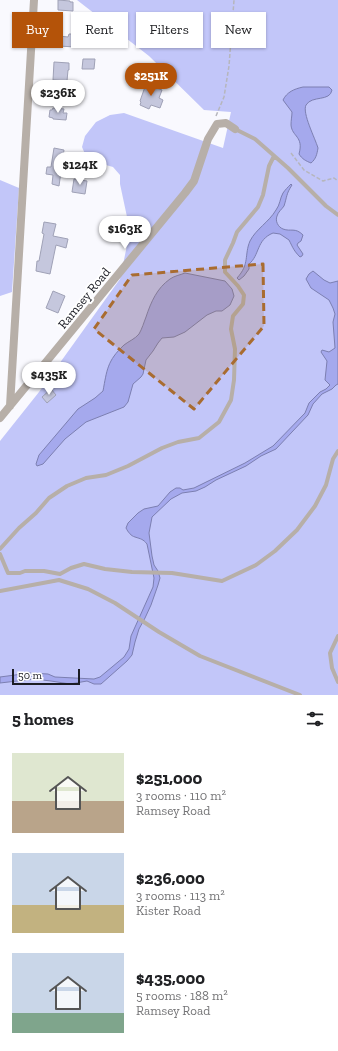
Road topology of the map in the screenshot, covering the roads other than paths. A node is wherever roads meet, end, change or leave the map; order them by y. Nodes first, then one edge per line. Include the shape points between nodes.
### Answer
1 (34, 0) edge
2 (235, 129) joint
3 (274, 156) junction
4 (338, 215) edge
5 (10, 406) junction
6 (0, 418) edge
7 (338, 451) edge
8 (0, 549) edge
9 (0, 554) edge
10 (0, 591) edge
11 (338, 636) edge
12 (338, 682) edge
13 (300, 695) edge

1 - 5 street
2 - 3 lane via 255,140
2 - 5 street, Ramsey Road via 226,123 217,124 208,140 194,181
3 - 4 lane
3 - 8 lane via 258,207 237,232 225,260 225,272 244,295 244,304 233,316 231,329 235,349 234,380 231,400 219,422 199,438 178,442 106,475 86,478 67,486 49,498
5 - 6 street, Ramsey Road
7 - 9 lane via 333,459 326,485 315,506 297,530 256,566 222,581 172,572 132,572 84,564 60,574 44,571 8,573
10 - 13 lane via 59,580 88,589 200,656
11 - 12 lane via 330,653 332,668

